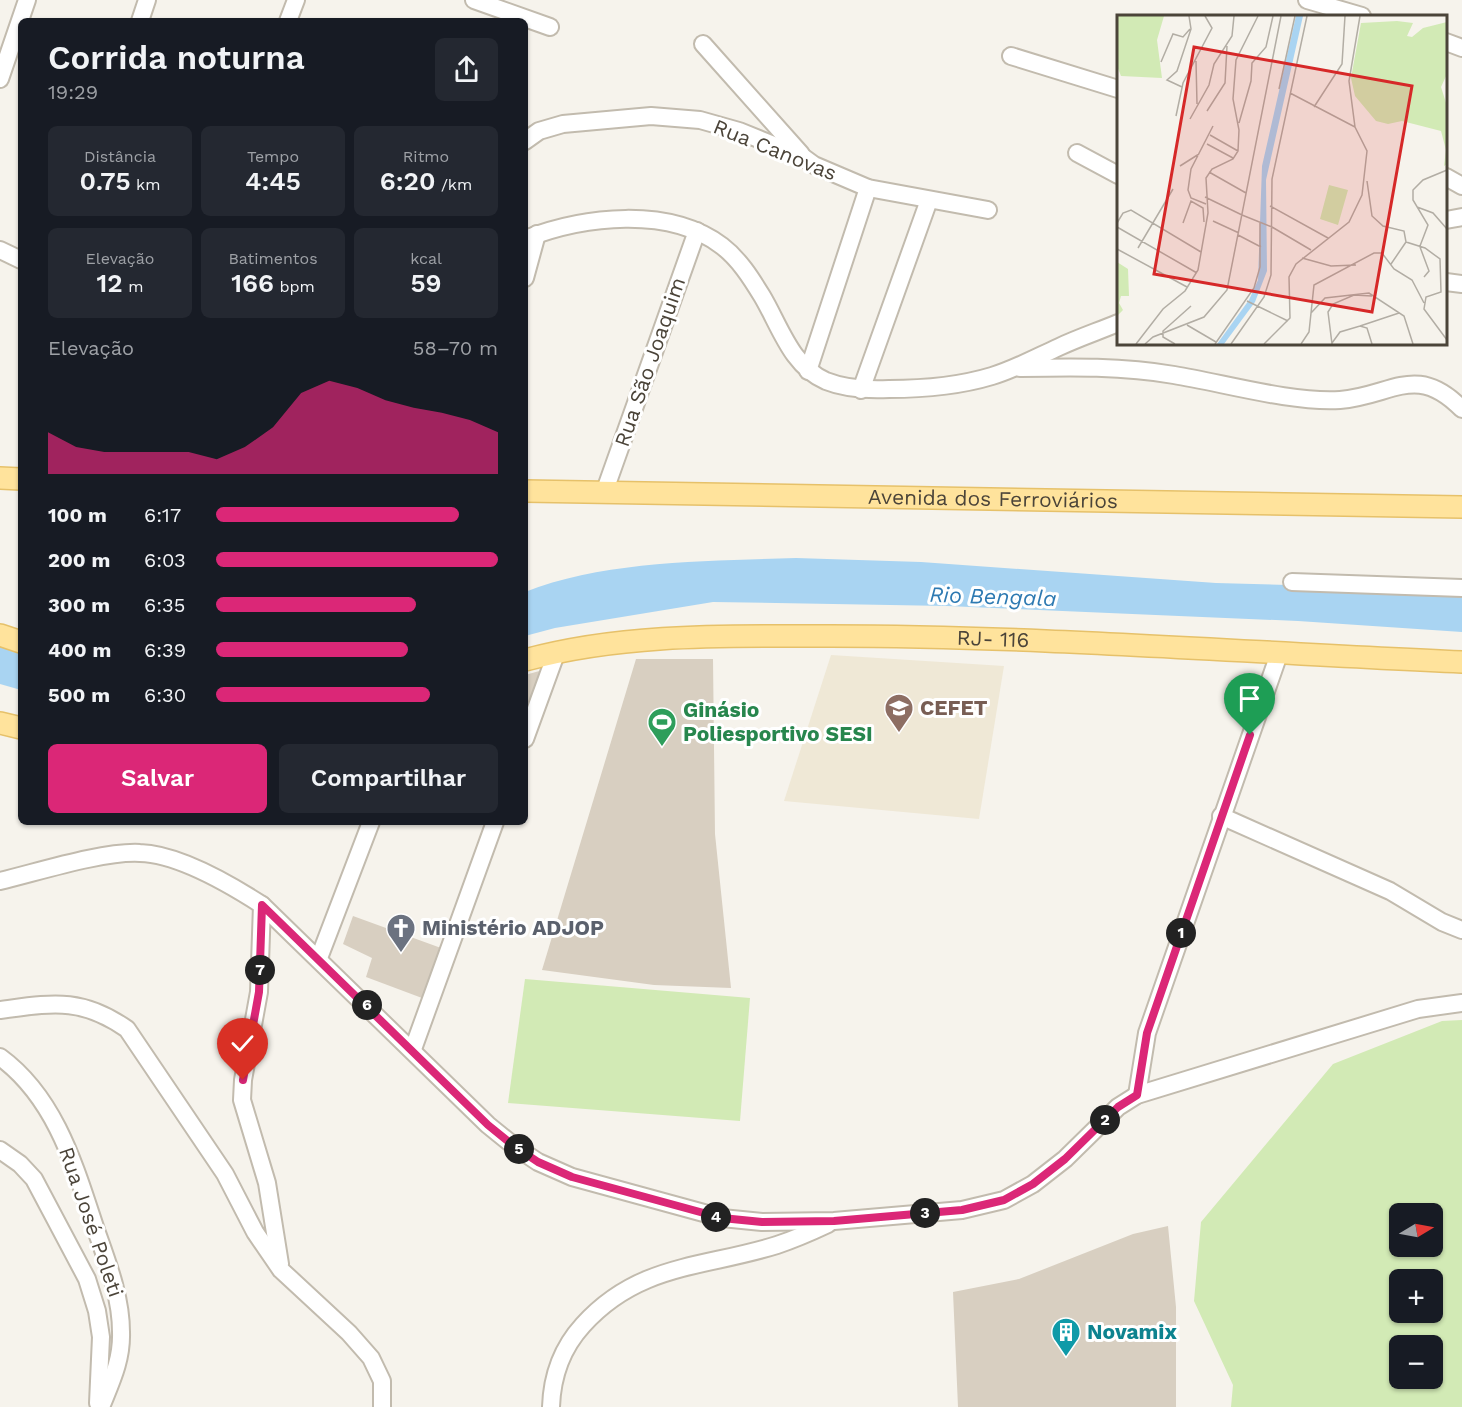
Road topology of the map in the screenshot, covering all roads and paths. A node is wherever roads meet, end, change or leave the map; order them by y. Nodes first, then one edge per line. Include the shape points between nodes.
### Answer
1 (27, 0) edge
2 (147, 0) edge
3 (296, 0) edge
4 (474, 0) edge
5 (1307, 0) edge
6 (1359, 15) edge
7 (21, 18) edge
8 (141, 18) edge
9 (289, 18) edge
10 (525, 18) edge
11 (528, 19) edge
12 (18, 26) edge
13 (550, 27) dead end
14 (1447, 42) edge
15 (704, 44) dead end
16 (1462, 48) edge
17 (1011, 56) dead end
18 (0, 79) edge
19 (1114, 85) edge
20 (528, 139) edge
21 (1077, 153) dead end
22 (803, 157) junction
23 (1117, 174) edge
24 (1447, 178) edge
25 (1462, 186) edge
26 (868, 188) junction
27 (929, 200) junction
28 (988, 210) dead end
29 (1462, 217) edge
30 (1447, 220) edge
31 (697, 231) junction
32 (531, 236) edge
33 (0, 250) edge
34 (528, 257) edge
35 (18, 259) edge
36 (1447, 282) edge
37 (1462, 284) edge
38 (1117, 324) edge
39 (1011, 369) junction
40 (808, 371) junction
41 (861, 390) junction
42 (1462, 409) edge
43 (0, 478) edge
44 (18, 479) edge
45 (528, 491) edge
46 (604, 493) junction
47 (1462, 507) edge
48 (1292, 582) dead end
49 (1462, 588) edge
50 (0, 636) edge
51 (18, 641) edge
52 (557, 651) junction
53 (1279, 654) junction
54 (528, 659) edge
55 (1462, 662) edge
56 (0, 723) edge
57 (18, 727) edge
58 (528, 731) edge
59 (1221, 816) junction
60 (370, 825) edge
61 (494, 825) edge
62 (0, 881) edge
63 (262, 905) junction
64 (1462, 930) edge
65 (319, 958) junction
66 (1462, 1003) edge
67 (0, 1010) edge
68 (413, 1049) junction
69 (0, 1057) edge
70 (1137, 1095) junction
71 (0, 1150) edge
72 (834, 1221) junction
73 (281, 1270) junction
74 (100, 1407) edge
75 (382, 1407) edge
76 (551, 1407) edge

1 - 7 street
2 - 8 street
3 - 9 street
4 - 10 street
5 - 6 street
11 - 13 street
12 - 18 street
14 - 16 street
15 - 22 street
17 - 19 street
20 - 22 street, Rua Canovas via 563,124 661,117 700,120
21 - 23 street
22 - 26 street, Rua Canovas
24 - 25 street
26 - 27 street, Rua Canovas
26 - 40 street
27 - 28 street, Rua Canovas
27 - 41 street
29 - 30 street
31 - 32 street via 657,221 626,219
31 - 40 street via 737,260
31 - 46 street, Rua São Joaquim
32 - 34 street
33 - 35 street
36 - 37 street
38 - 39 street
39 - 41 street via 950,386
39 - 42 street via 1080,367 1171,374 1312,399 1341,400 1408,384 1431,385
40 - 41 street via 828,382
43 - 44 main road
45 - 46 main road, Avenida dos Ferroviários
46 - 47 main road, Avenida dos Ferroviários
48 - 49 street
50 - 51 main road
52 - 53 main road, RJ- 116 via 657,639 871,636
52 - 54 main road, RJ- 116
52 - 58 street
53 - 55 main road, RJ- 116
53 - 59 street
56 - 57 main road
59 - 64 street via 1390,891
59 - 70 street via 1147,1033
60 - 65 street
61 - 68 street
62 - 63 street via 115,855 142,853 218,877
63 - 65 street
63 - 73 street via 259,992 242,1100 267,1183
65 - 68 street
66 - 70 street via 1418,1009
67 - 73 street via 45,1004 78,1005 104,1013 127,1029 225,1174 255,1232
68 - 72 street via 514,1146 572,1177 722,1218
69 - 74 street, Rua José Poleti via 21,1072 39,1096 69,1150 120,1304 118,1366
70 - 72 street via 1118,1107 1065,1159 1004,1200 962,1210
71 - 74 street via 34,1179 87,1279 101,1337
72 - 76 street via 776,1245 637,1282 601,1305 569,1340 552,1382
73 - 75 street via 349,1332 371,1358 382,1381

